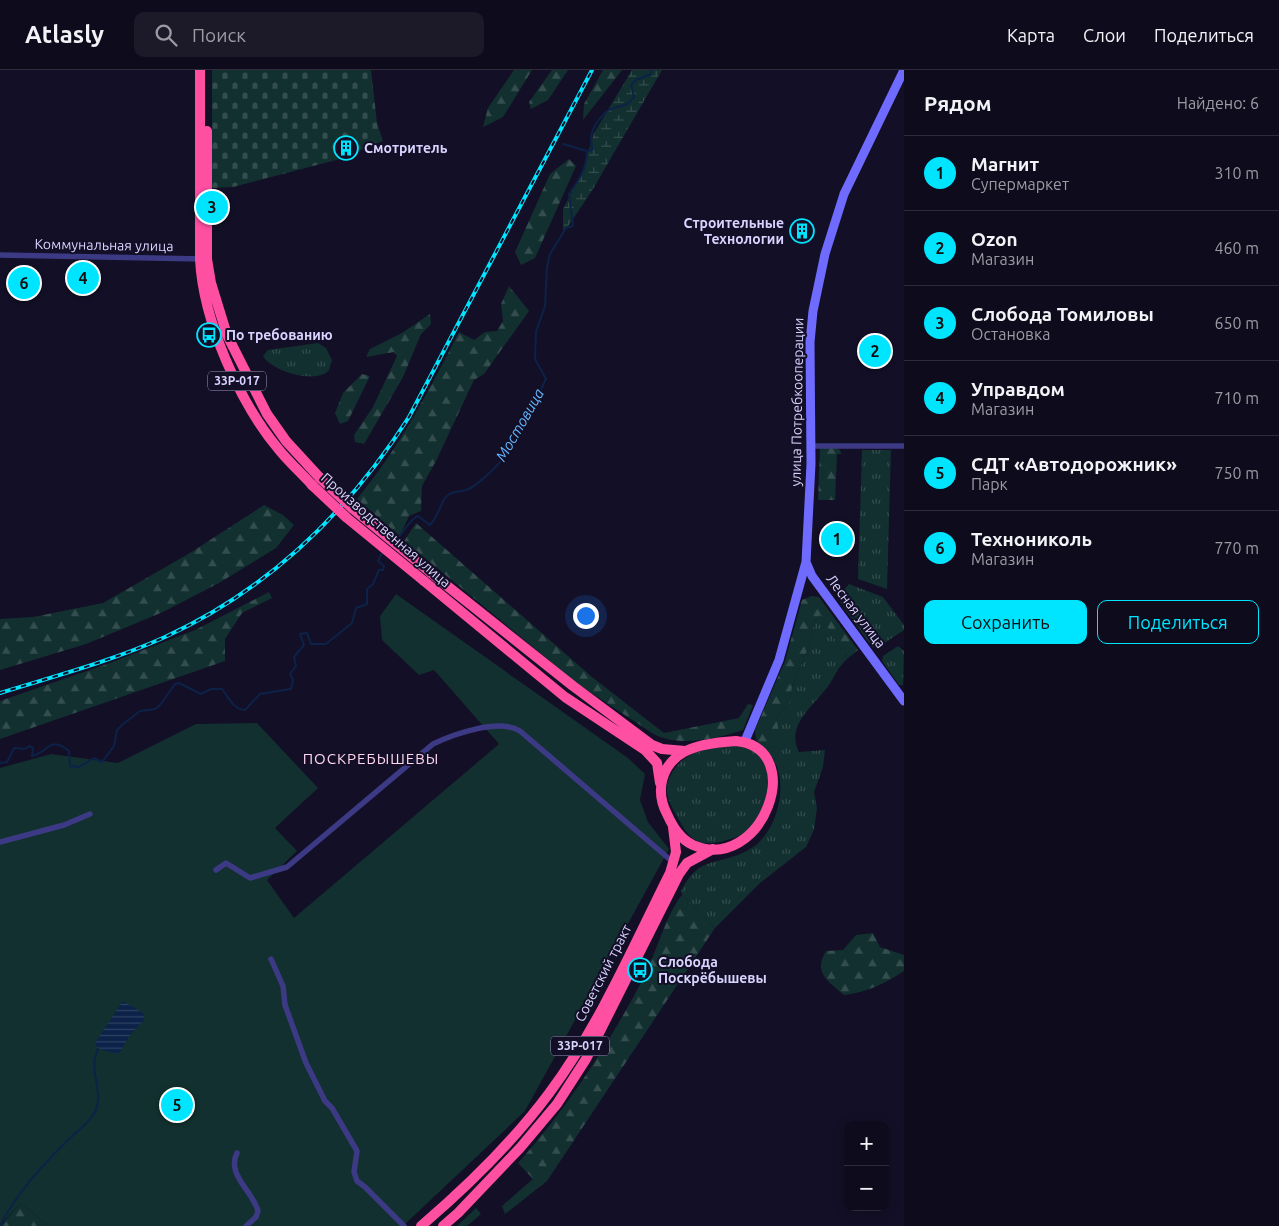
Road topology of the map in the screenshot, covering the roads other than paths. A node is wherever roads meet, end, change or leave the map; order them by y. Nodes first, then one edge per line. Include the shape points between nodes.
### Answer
1 (200, 70) edge
2 (207, 70) edge
3 (904, 70) edge
4 (0, 255) edge
5 (203, 259) junction
6 (811, 446) junction
7 (904, 446) edge
8 (806, 562) junction
9 (427, 577) junction
10 (799, 591) junction
11 (824, 592) junction
12 (904, 701) edge
13 (745, 742) junction
14 (686, 750) junction
15 (660, 785) junction
16 (90, 814) dead end
17 (673, 827) junction
18 (0, 842) edge
19 (713, 849) junction
20 (674, 863) junction
21 (216, 870) dead end
22 (271, 959) dead end
23 (237, 1153) dead end
24 (246, 1226) edge
25 (404, 1226) edge
26 (421, 1226) edge
27 (443, 1226) edge

1 - 5 highway, Производственная улица / 33Р-017
2 - 5 highway, Производственная улица / 33Р-017
3 - 6 main road, улица Потребкооперации via 844,194 825,254 810,342
4 - 5 street, Коммунальная улица
5 - 9 highway, Производственная улица / 33Р-017, bridge via 204,290 212,320 229,367 260,424 280,450 316,481 347,518
6 - 7 street
6 - 8 main road, улица Потребкооперации
8 - 10 main road, улица Потребкооперации
8 - 11 main road, Лесная улица
9 - 14 highway, Производственная улица / 33Р-017 via 652,745 662,749
9 - 15 highway, Производственная улица / 33Р-017 via 565,697 649,753 657,763
10 - 11 main road via 809,586
10 - 13 main road, улица Потребкооперации via 779,660
11 - 12 main road, Лесная улица
13 - 14 highway, 33Р-017 via 726,741
13 - 19 highway, 33Р-017 via 761,750 772,773 772,796 762,822 748,836
14 - 15 highway via 667,769
15 - 17 highway, 33Р-017 via 663,804
16 - 18 street via 64,825
17 - 19 highway, 33Р-017 via 689,843
17 - 20 highway, Советский тракт / 33Р-017 via 676,840
19 - 27 highway, Советский тракт / 33Р-017 via 692,860 679,874 586,1059 557,1104 496,1174
20 - 21 street via 520,731 499,725 444,738 433,744 287,867 250,878 226,863
20 - 26 highway, Советский тракт / 33Р-017 via 587,1035 550,1092 510,1141
22 - 25 street via 283,986 285,1005 306,1063 325,1101 357,1151 354,1172 357,1181
23 - 24 street via 235,1169 258,1211

